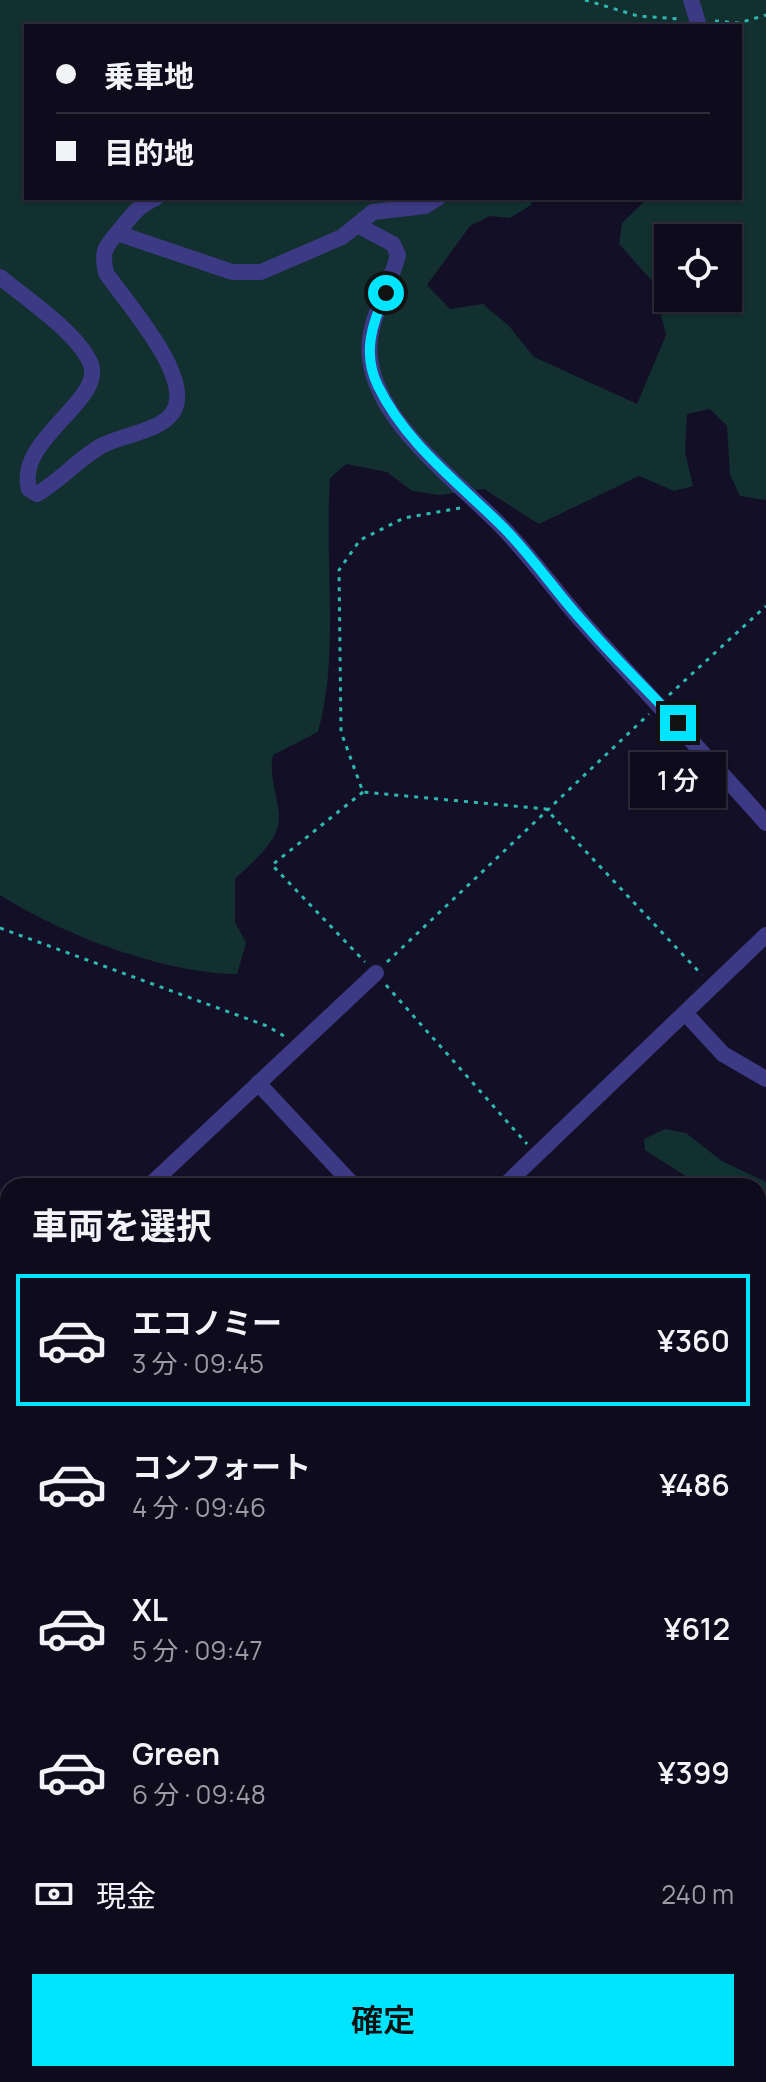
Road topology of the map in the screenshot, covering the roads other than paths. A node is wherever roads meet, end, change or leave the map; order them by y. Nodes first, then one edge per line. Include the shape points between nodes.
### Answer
1 (691, 0) edge
2 (700, 23) edge
3 (152, 200) edge
4 (435, 200) edge
5 (357, 225) junction
6 (117, 233) junction
7 (0, 277) edge
8 (766, 823) edge
9 (766, 935) edge
10 (376, 973) road end
11 (686, 1014) junction
12 (766, 1079) edge
13 (258, 1083) junction
14 (157, 1178) edge
15 (347, 1178) edge
16 (513, 1178) edge

1 - 2 street
3 - 6 street via 137,207
4 - 5 street via 425,206 373,212
5 - 6 street via 342,237 261,272 232,272
5 - 8 street via 393,244 398,255 370,335 377,385 428,457 503,528
6 - 7 street via 105,246 106,273 165,355 177,398 173,413 103,445 37,494 29,489 29,466 43,439 83,395 93,377 91,363 74,340
9 - 11 street
10 - 13 street
11 - 12 street via 723,1054
11 - 16 street
13 - 14 street
13 - 15 street

